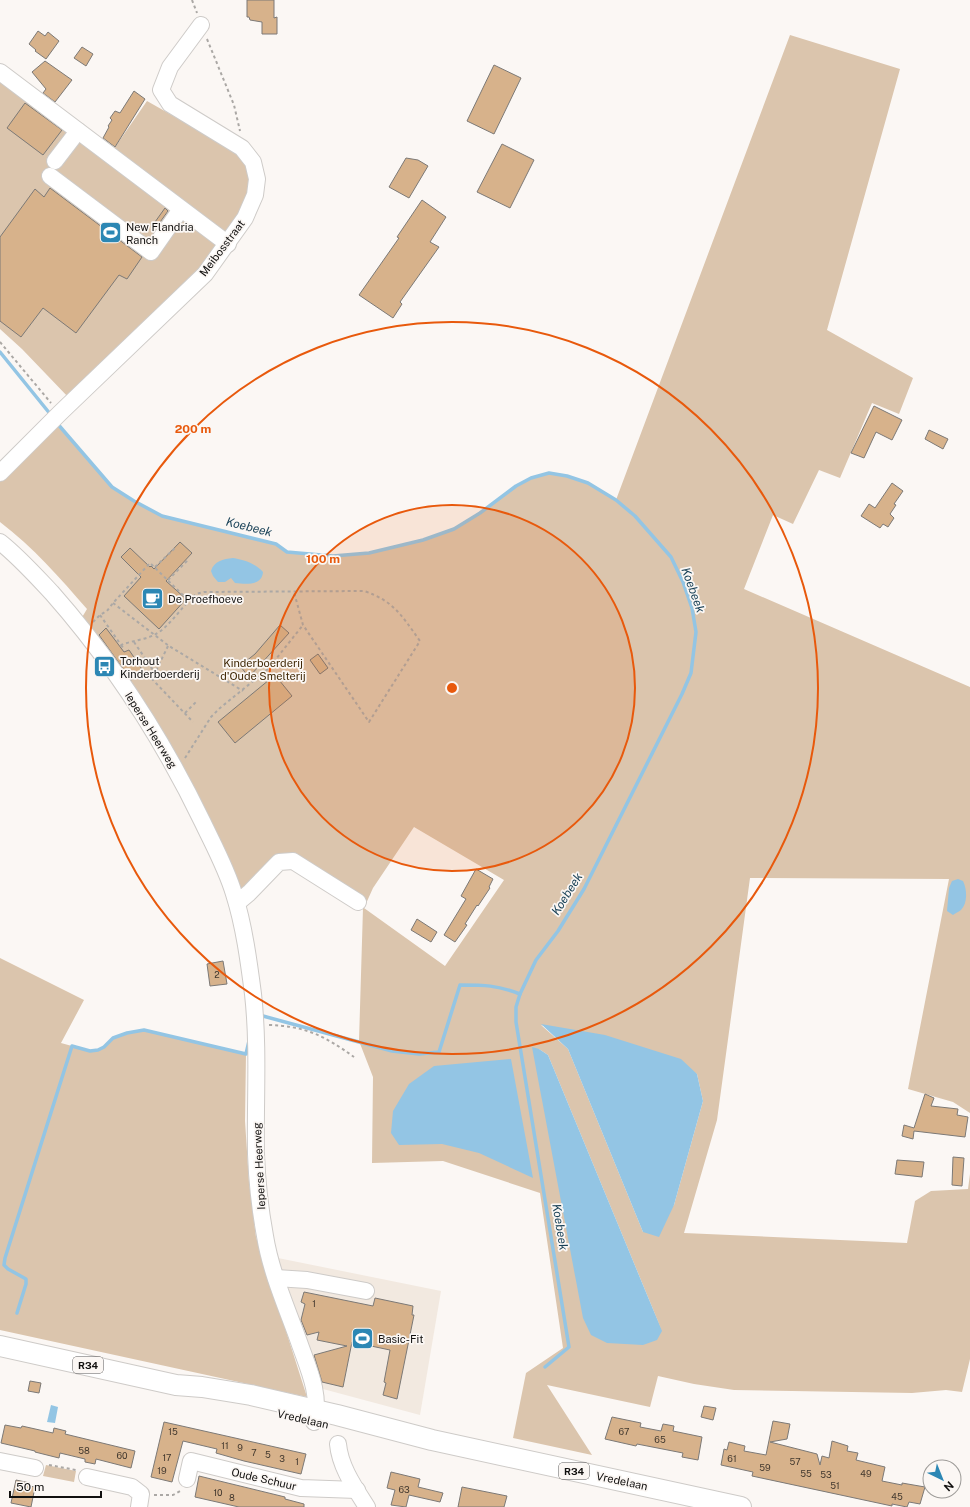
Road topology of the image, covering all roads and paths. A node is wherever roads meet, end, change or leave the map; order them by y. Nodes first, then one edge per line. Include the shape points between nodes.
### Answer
1 (192, 0) edge
2 (201, 25) junction
3 (0, 72) edge
4 (78, 131) junction
5 (242, 148) junction
6 (55, 161) dead end
7 (50, 176) dead end
8 (181, 208) junction
9 (228, 244) junction
10 (0, 342) edge
11 (61, 412) junction
12 (0, 473) edge
13 (0, 542) edge
14 (176, 546) dead end
15 (187, 559) dead end
16 (155, 567) junction
17 (168, 580) junction
18 (294, 592) junction
19 (189, 601) junction
20 (113, 603) junction
21 (100, 615) junction
22 (303, 625) junction
23 (84, 631) junction
24 (155, 634) junction
25 (134, 642) junction
26 (121, 644) junction
27 (169, 646) junction
28 (124, 649) dead end
29 (322, 654) junction
30 (320, 656) dead end
31 (155, 673) junction
32 (243, 691) junction
33 (196, 702) dead end
34 (184, 713) junction
35 (193, 722) dead end
36 (174, 768) junction
37 (358, 902) dead end
38 (237, 903) junction
39 (256, 1024) junction
40 (354, 1057) dead end
41 (276, 1278) junction
42 (366, 1291) dead end
43 (0, 1346) edge
44 (316, 1416) junction
45 (338, 1444) dead end
46 (0, 1461) edge
47 (35, 1468) joint
48 (87, 1477) joint
49 (187, 1479) joint
50 (357, 1490) junction
51 (140, 1501) edge
52 (367, 1507) edge
53 (741, 1507) edge

1 - 2 path
2 - 5 path via 234,106 240,125
2 - 5 street, Meibosstraat via 170,67 162,90 170,104
3 - 4 street
4 - 6 street
4 - 8 street
5 - 9 street, Meibosstraat via 253,162 257,180 255,195 246,218
7 - 8 street via 151,252
8 - 9 street
9 - 11 street, Meibosstraat via 205,274
10 - 11 path
11 - 12 street, Meibosstraat
13 - 23 street, Ieperse Heerweg via 22,561
14 - 16 path
15 - 17 path
16 - 17 path
16 - 20 path via 150,563
17 - 19 path
18 - 19 path via 204,592 196,594
18 - 22 path
18 - 29 path via 364,591 376,595 399,612 420,640 369,722
19 - 24 path via 160,632
20 - 21 path
20 - 24 path
21 - 23 path
21 - 26 path
22 - 29 path
22 - 32 path via 268,669
23 - 36 street, Ieperse Heerweg via 140,711
24 - 25 path
24 - 27 path
25 - 26 path
25 - 31 path
26 - 28 path
27 - 31 path
27 - 32 path
29 - 30 path
31 - 34 path via 152,679
32 - 36 path via 211,717 186,757
33 - 34 path
34 - 35 path
36 - 38 street, Ieperse Heerweg via 216,850
37 - 38 street via 293,861 279,862
38 - 39 street, Ieperse Heerweg via 248,960
39 - 40 path via 304,1029 325,1038
39 - 41 street, Ieperse Heerweg via 258,1192 265,1239
41 - 42 street via 307,1280
41 - 44 street, Ieperse Heerweg via 315,1388
43 - 44 main road, Vredelaan / R34 via 176,1384 251,1396
44 - 53 main road, Vredelaan / R34
45 - 50 street via 339,1455
46 - 47 street
47 - 48 path via 40,1463 85,1472
48 - 51 street via 132,1487
49 - 50 street, Oude Schuur via 191,1461 301,1488
49 - 51 path via 183,1489 173,1495
50 - 52 street

